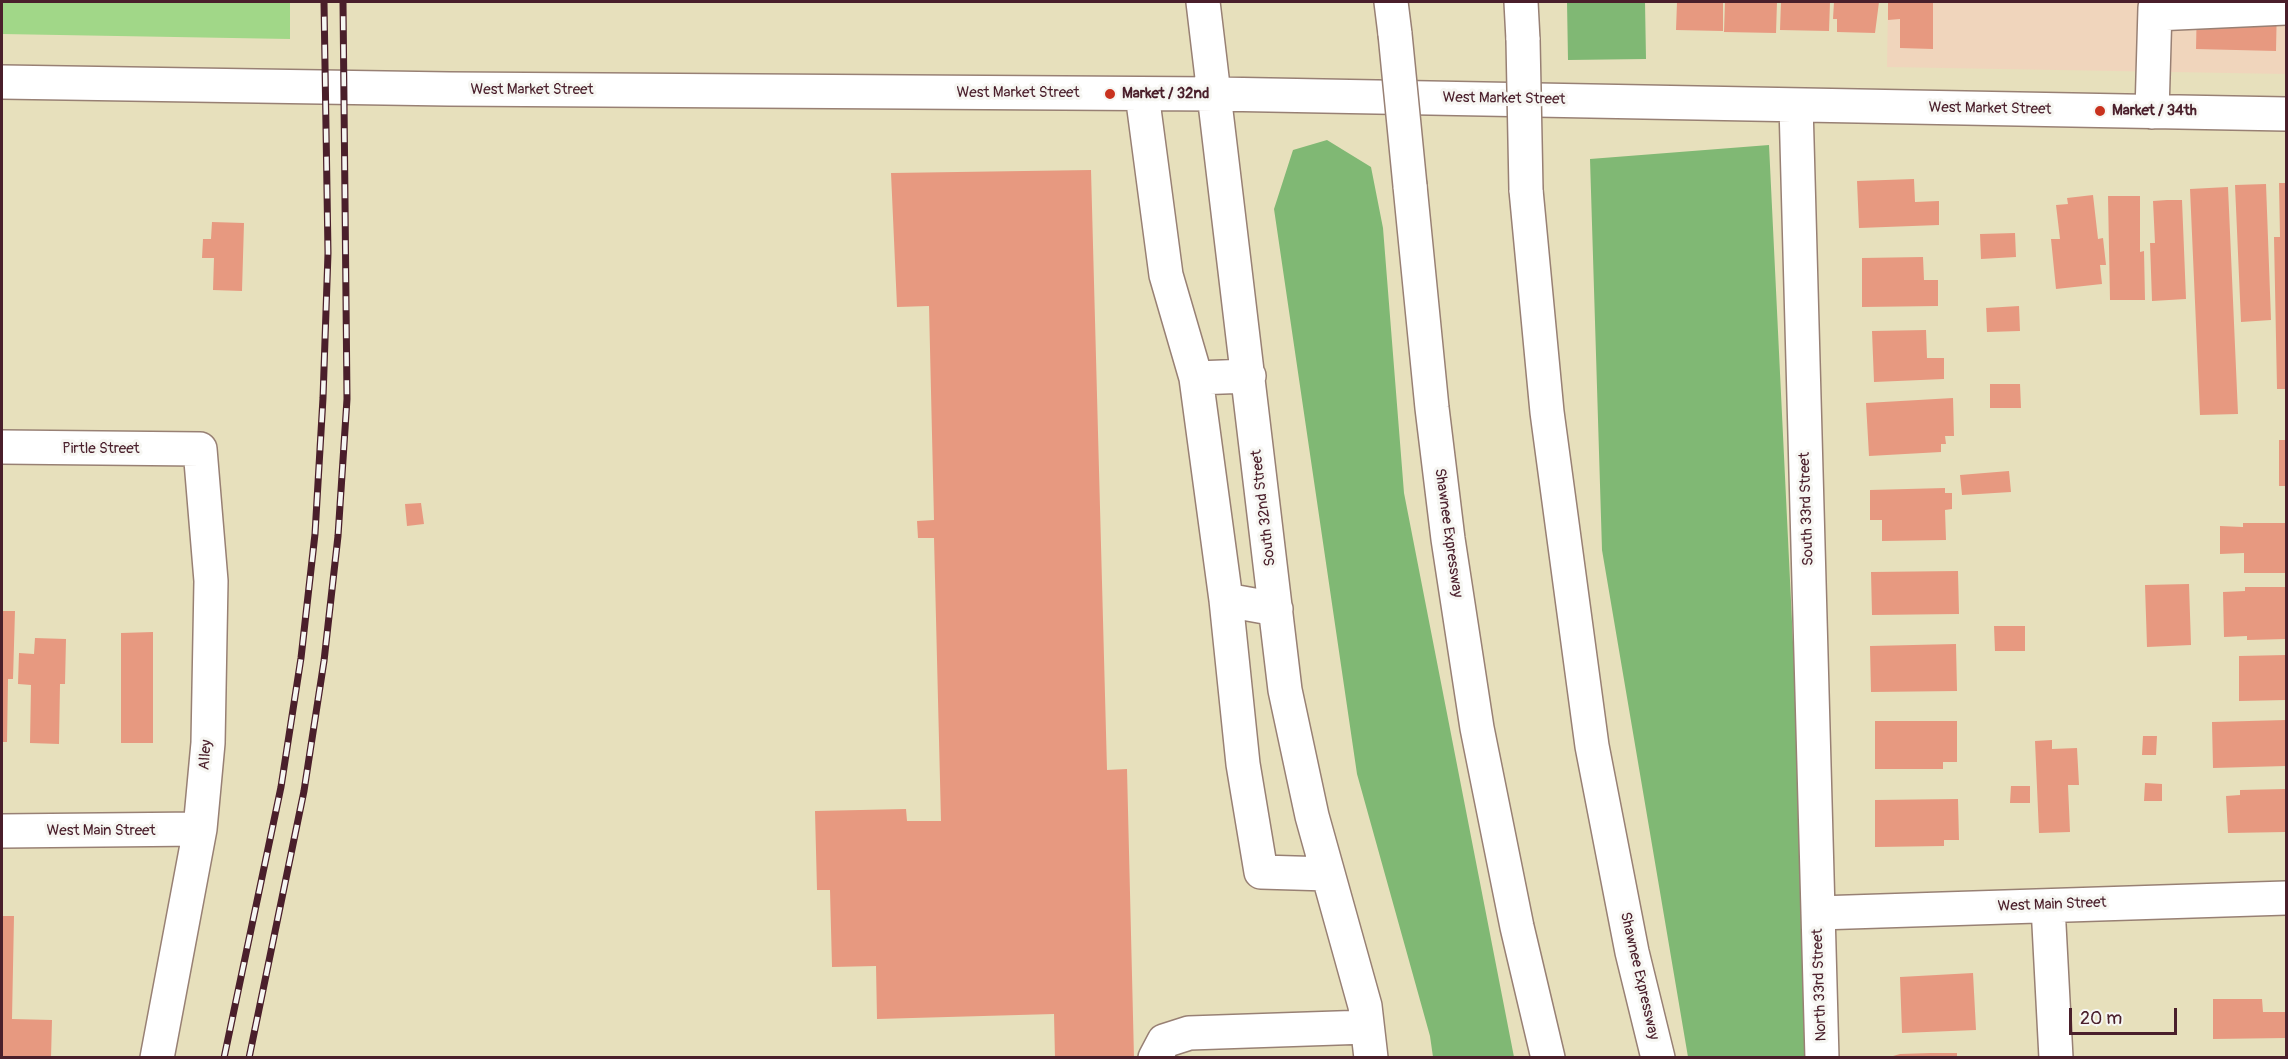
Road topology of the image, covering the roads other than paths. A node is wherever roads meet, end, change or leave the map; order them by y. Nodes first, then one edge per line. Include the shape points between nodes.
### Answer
1 (1203, 2) edge
2 (1393, 2) edge
3 (1521, 2) edge
4 (2159, 8) edge
5 (2286, 8) edge
6 (2, 82) edge
7 (1142, 94) junction
8 (1216, 94) junction
9 (1796, 105) junction
10 (2152, 112) junction
11 (2286, 114) edge
12 (1249, 376) junction
13 (1196, 378) junction
14 (2, 447) edge
15 (200, 449) joint
16 (1226, 600) junction
17 (1276, 609) junction
18 (200, 830) junction
19 (2, 831) edge
20 (1328, 874) junction
21 (2286, 898) edge
22 (2048, 906) junction
23 (1818, 913) junction
24 (1368, 1030) edge
25 (158, 1058) edge
26 (1155, 1058) edge
27 (1548, 1058) edge
28 (1658, 1058) edge
29 (1822, 1058) edge
30 (2056, 1058) edge

1 - 8 main road, South 32nd Street
2 - 27 main road, Shawnee Expressway, bridge via 1448,539 1477,728
3 - 28 main road, Shawnee Expressway, bridge via 1526,190 1547,412 1592,746 1632,952
4 - 5 main road
4 - 10 main road
6 - 7 main road, West Market Street
7 - 8 main road, West Market Street
7 - 13 main road via 1166,275
8 - 9 main road, West Market Street
8 - 12 main road, South 32nd Street
9 - 10 main road, West Market Street
9 - 23 main road, South 33rd Street
10 - 11 main road, West Market Street
12 - 13 main road
12 - 17 main road, South 32nd Street
13 - 16 main road
14 - 15 main road, Pirtle Street
15 - 18 main road, Alley via 211,581 208,743
16 - 17 main road
16 - 20 main road via 1243,764 1261,873
17 - 20 main road, South 32nd Street via 1285,690
18 - 19 main road, West Main Street
18 - 25 main road, Alley
20 - 24 main road, South 32nd Street
21 - 22 main road, West Main Street
22 - 23 main road, West Main Street
22 - 30 main road
23 - 29 main road, North 33rd Street
24 - 26 main road via 1189,1033 1164,1041

